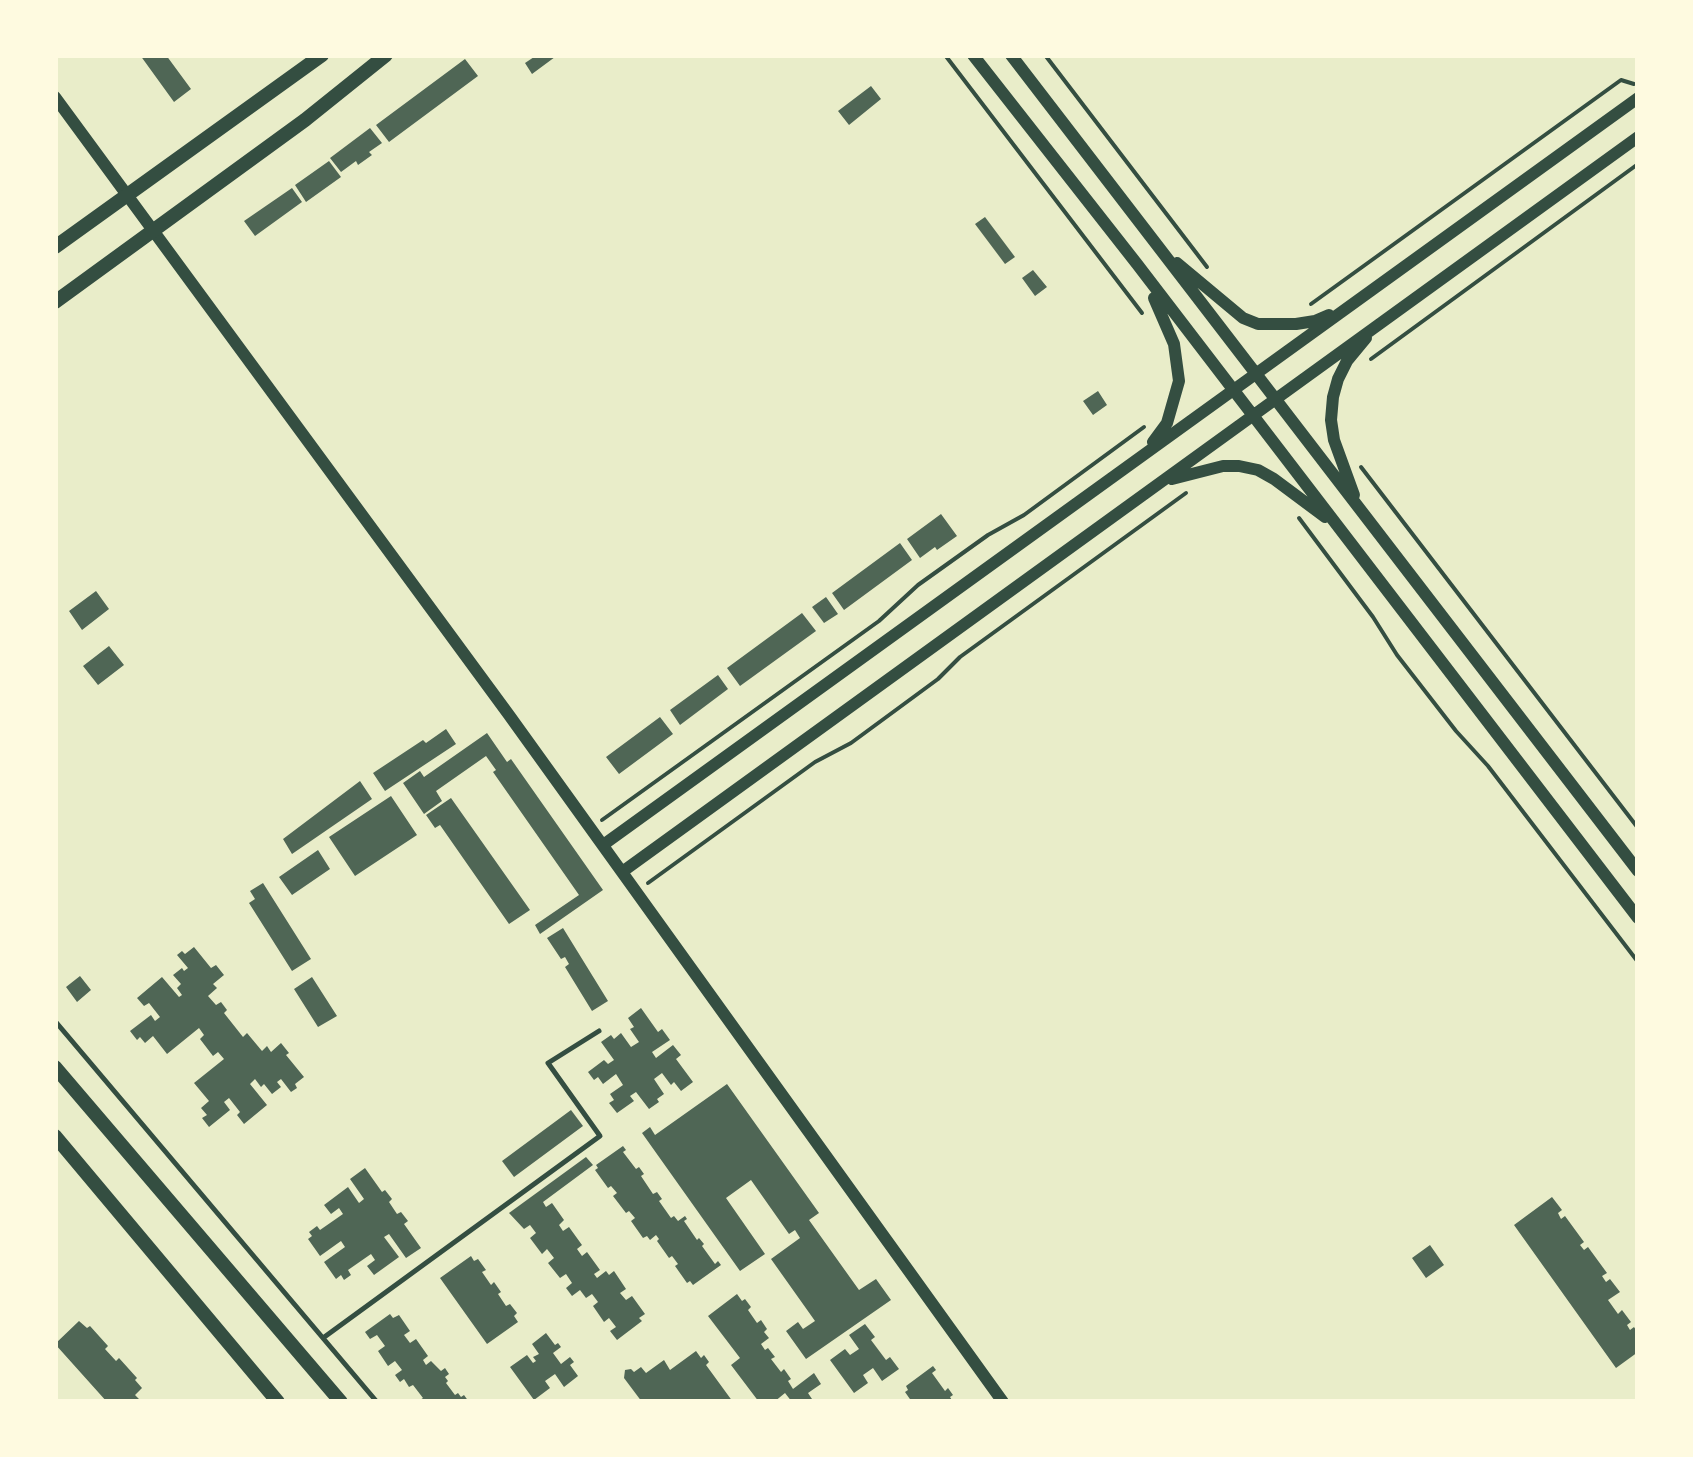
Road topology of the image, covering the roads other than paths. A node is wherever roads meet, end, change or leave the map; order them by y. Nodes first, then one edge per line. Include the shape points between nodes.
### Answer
1 (322, 55) edge
2 (386, 55) edge
3 (973, 55) edge
4 (1011, 55) edge
5 (55, 97) edge
6 (1638, 98) edge
7 (1638, 137) edge
8 (127, 196) junction
9 (152, 230) junction
10 (55, 247) edge
11 (1160, 248) junction
12 (1137, 264) junction
13 (1358, 300) junction
14 (55, 302) edge
15 (1376, 325) junction
16 (1256, 374) junction
17 (1233, 390) junction
18 (1275, 398) junction
19 (1252, 415) junction
20 (1138, 459) junction
21 (1156, 486) junction
22 (1361, 511) junction
23 (1339, 528) junction
24 (603, 845) junction
25 (1638, 871) edge
26 (622, 872) junction
27 (1638, 918) edge
28 (55, 1021) edge
29 (599, 1031) dead end
30 (55, 1066) edge
31 (55, 1136) edge
32 (324, 1338) junction
33 (278, 1402) edge
34 (341, 1402) edge
35 (377, 1402) edge
36 (1003, 1402) edge

1 - 8 main road
2 - 9 main road
3 - 12 street
4 - 11 street
5 - 8 street
6 - 13 street
7 - 15 street
8 - 9 street
8 - 10 main road
9 - 14 main road
9 - 24 street
11 - 13 street via 1258,324 1315,321
11 - 16 street
12 - 17 street
12 - 20 street via 1174,344 1179,381 1166,424
13 - 16 street
15 - 18 street
15 - 22 street via 1347,361 1332,397 1334,440
16 - 17 street
16 - 18 street
17 - 19 street
17 - 20 street
18 - 19 street
18 - 22 street
19 - 21 street
19 - 23 street
20 - 24 street
21 - 23 street via 1223,466 1258,470
21 - 26 street
22 - 25 street
23 - 27 street
24 - 26 street
26 - 36 street
28 - 32 lane
29 - 32 lane via 548,1063 600,1136
30 - 34 main road
31 - 33 main road
32 - 35 lane

